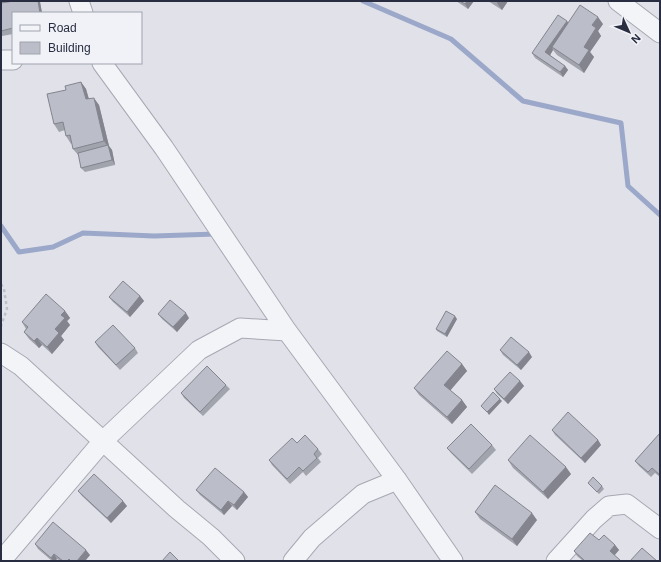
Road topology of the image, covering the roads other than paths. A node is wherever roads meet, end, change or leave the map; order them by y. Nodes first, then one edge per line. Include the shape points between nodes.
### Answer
1 (79, 1) edge
2 (618, 1) edge
3 (83, 12) edge
4 (660, 33) edge
5 (1, 60) edge
6 (12, 60) edge
7 (103, 64) edge
8 (287, 331) junction
9 (1, 353) edge
10 (103, 441) junction
11 (397, 480) junction
12 (660, 528) edge
13 (1, 561) edge
14 (235, 561) edge
15 (293, 561) edge
16 (453, 561) edge
17 (556, 561) edge

1 - 3 street
2 - 4 street
5 - 6 street
7 - 8 street via 164,148
8 - 10 street via 240,328 199,350
8 - 11 street
9 - 10 street via 21,366
10 - 13 street
10 - 14 street
11 - 15 street via 363,494 312,538
11 - 16 street
12 - 17 street via 627,504 610,506

